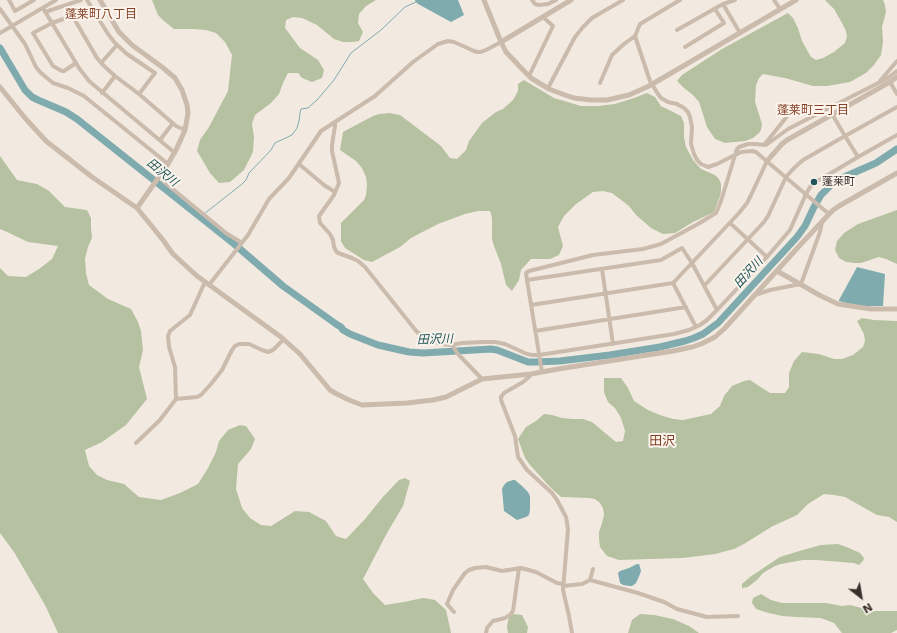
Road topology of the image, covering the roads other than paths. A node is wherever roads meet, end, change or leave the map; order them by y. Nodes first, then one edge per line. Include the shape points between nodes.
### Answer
1 (9, 0) edge
2 (34, 0) edge
3 (56, 0) edge
4 (81, 0) edge
5 (86, 0) edge
6 (100, 0) edge
7 (484, 0) edge
8 (532, 0) edge
9 (556, 0) edge
10 (571, 0) edge
11 (623, 0) edge
12 (678, 0) edge
13 (735, 0) edge
14 (774, 0) edge
15 (796, 0) edge
16 (723, 4) junction
17 (715, 8) junction
18 (0, 9) edge
19 (92, 9) junction
20 (780, 9) junction
21 (44, 10) junction
22 (72, 16) junction
23 (543, 17) junction
24 (52, 23) junction
25 (12, 26) junction
26 (677, 30) dead end
27 (0, 33) edge
28 (740, 33) junction
29 (635, 36) junction
30 (501, 42) junction
31 (117, 45) junction
32 (685, 47) dead end
33 (897, 61) edge
34 (76, 63) junction
35 (101, 63) junction
36 (897, 71) edge
37 (115, 76) junction
38 (529, 76) junction
39 (897, 77) edge
40 (878, 82) junction
41 (890, 82) junction
42 (600, 83) dead end
43 (652, 84) junction
44 (0, 87) edge
45 (548, 88) junction
46 (102, 93) junction
47 (139, 94) junction
48 (897, 94) edge
49 (833, 106) junction
50 (897, 107) edge
51 (832, 114) junction
52 (335, 122) junction
53 (173, 123) junction
54 (185, 130) junction
55 (897, 135) edge
56 (845, 136) junction
57 (160, 140) junction
58 (764, 145) junction
59 (175, 153) junction
60 (735, 155) junction
61 (858, 157) junction
62 (767, 161) junction
63 (168, 164) junction
64 (299, 164) junction
65 (897, 173) edge
66 (786, 177) junction
67 (163, 181) dead end
68 (335, 192) junction
69 (806, 194) junction
70 (137, 208) junction
71 (829, 214) junction
72 (822, 221) junction
73 (730, 223) junction
74 (749, 239) junction
75 (242, 243) junction
76 (768, 256) junction
77 (692, 263) junction
78 (602, 269) junction
79 (777, 271) junction
80 (527, 280) junction
81 (673, 283) junction
82 (207, 284) junction
83 (801, 284) junction
84 (704, 286) junction
85 (605, 294) junction
86 (754, 295) junction
87 (532, 305) junction
88 (686, 307) junction
89 (897, 309) edge
90 (717, 310) junction
91 (609, 319) junction
92 (696, 327) junction
93 (535, 331) junction
94 (284, 339) junction
95 (613, 344) junction
96 (453, 347) junction
97 (539, 355) junction
98 (542, 372) junction
99 (531, 374) junction
100 (482, 379) junction
101 (176, 399) junction
102 (136, 443) dead end
103 (520, 568) junction
104 (594, 569) dead end
105 (590, 580) junction
106 (563, 585) junction
107 (454, 612) dead end
108 (738, 616) dead end
109 (486, 633) edge
110 (572, 633) edge

1 - 2 street via 15,11
3 - 21 street
4 - 21 street
5 - 19 street
6 - 54 street via 119,32 175,78 180,85 188,113
7 - 30 street
8 - 9 street via 539,5
10 - 23 street
11 - 45 street via 592,18 583,27
12 - 29 street via 640,24
13 - 16 street
14 - 20 street
15 - 20 street
16 - 17 street
16 - 28 street
17 - 26 street
17 - 32 street via 724,23
18 - 25 street
19 - 22 street
19 - 31 street
20 - 28 street
21 - 24 street
21 - 25 street
22 - 24 street
22 - 35 street
23 - 30 street
23 - 38 street via 553,26
24 - 34 street
24 - 34 street via 33,33 53,66 64,71
25 - 27 street
25 - 63 street via 41,73 53,83 84,96
28 - 43 street
29 - 42 street via 612,55
29 - 43 street
30 - 38 street via 506,52
30 - 52 street via 481,52 454,42 438,44 413,62 375,96
31 - 35 street
31 - 47 street via 154,73
33 - 40 street
34 - 46 street
35 - 37 street
36 - 40 street
37 - 46 street
37 - 47 street
38 - 45 street
39 - 41 street
40 - 49 street
41 - 48 street
41 - 51 street
43 - 45 street via 639,91 607,100 574,98
43 - 60 street via 661,98 681,106 688,112 692,126 691,144 701,164 712,166
44 - 70 street via 51,145
46 - 57 street
47 - 53 street
49 - 58 street via 788,129
49 - 58 street via 798,107 789,114
50 - 56 street
51 - 56 street
51 - 62 street via 787,140
52 - 64 street via 321,131
52 - 68 street via 332,152 339,183
53 - 54 street
53 - 57 street
54 - 59 street
55 - 61 street
56 - 61 street
56 - 66 street via 803,160
57 - 59 street
58 - 60 street via 742,146 737,149
59 - 63 street
60 - 62 street via 752,151
60 - 80 street via 718,210 714,215 658,246 593,255 529,271 526,273
61 - 69 street via 815,182
62 - 66 street
62 - 73 street via 747,203
63 - 70 street
64 - 68 street
64 - 75 street via 269,199
65 - 71 street
66 - 69 street
66 - 74 street via 768,216
67 - 75 street via 226,233
68 - 96 street via 319,216 320,223 330,234 336,251 365,267 417,332 440,344
69 - 71 street
69 - 76 street via 790,230
70 - 82 street via 164,240 172,254
71 - 72 street
72 - 79 street
72 - 83 street
73 - 74 street
73 - 77 street
74 - 76 street
74 - 84 street
75 - 82 street
76 - 90 street
77 - 78 street via 682,248 662,260
77 - 81 street
77 - 84 street
78 - 80 street
78 - 85 street
79 - 83 street
79 - 86 street
80 - 87 street
81 - 85 street
81 - 88 street
82 - 94 street
82 - 101 street via 190,315 169,332 169,347 175,367
83 - 86 street
83 - 89 street via 838,304
84 - 90 street
85 - 87 street
85 - 91 street
86 - 98 street via 718,335 701,344 673,351
87 - 93 street
88 - 91 street
88 - 92 street
90 - 92 street
91 - 93 street
91 - 95 street
92 - 95 street via 674,334
93 - 97 street
94 - 100 street via 330,390 362,405 400,404 446,398
94 - 101 street via 268,352 245,343 238,344 222,370 201,395
95 - 97 street
96 - 97 street via 462,343 495,342 527,354
96 - 100 street
97 - 98 street
98 - 99 street
99 - 100 street
99 - 106 street via 504,393 502,400 515,436 518,457 527,470 552,493 566,517 568,529
101 - 102 street via 160,420
103 - 106 street via 536,572
103 - 107 street via 502,571 486,567 469,570 460,578 447,604
103 - 109 street via 513,611 507,617 493,621
104 - 105 street
105 - 106 street via 582,584
105 - 108 street via 638,593 707,617
106 - 110 street

